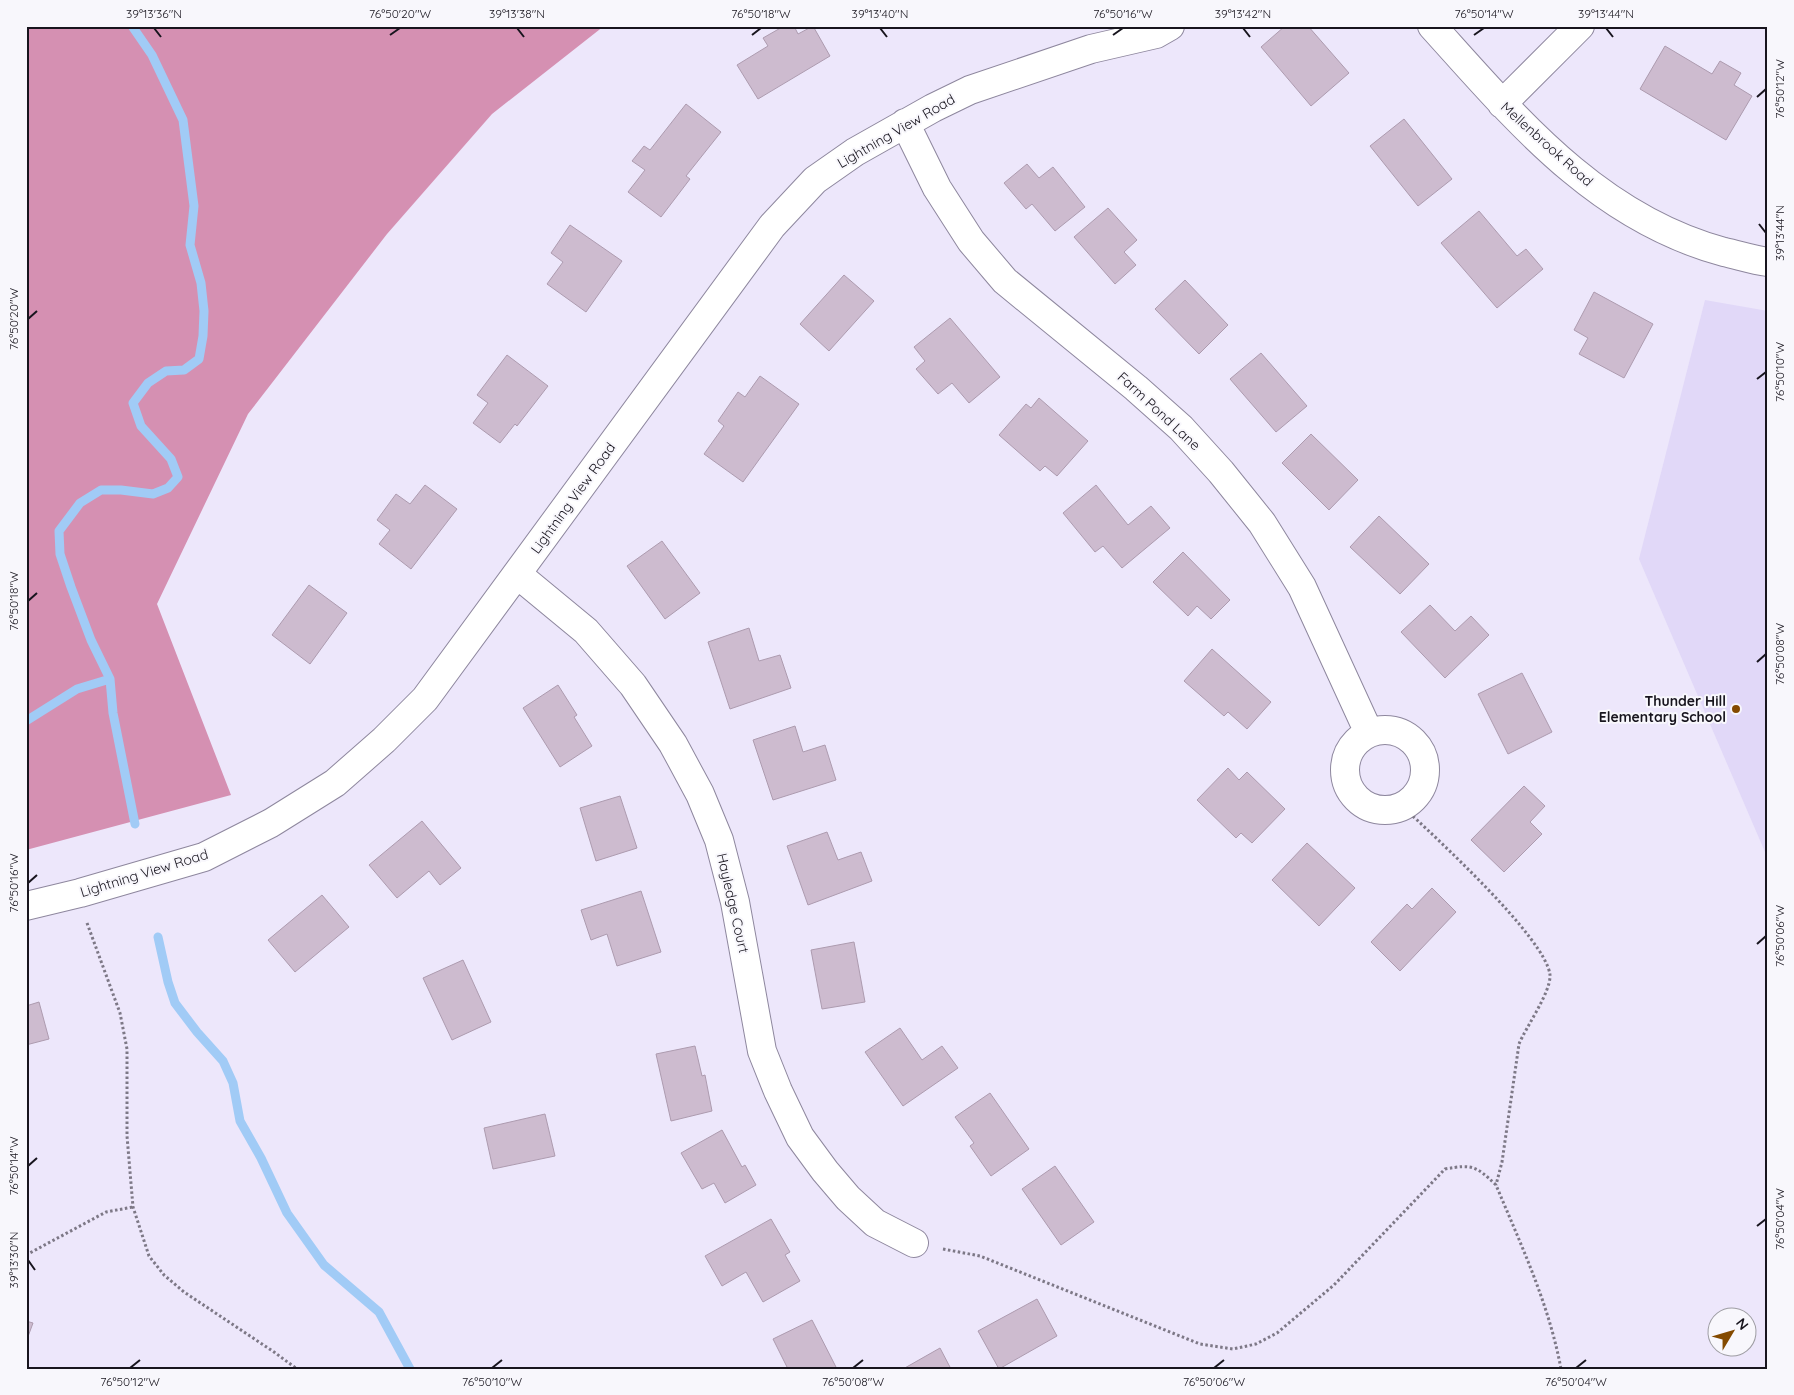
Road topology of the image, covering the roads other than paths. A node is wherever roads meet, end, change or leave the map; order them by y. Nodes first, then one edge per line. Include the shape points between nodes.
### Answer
1 (1126, 26) edge
2 (1170, 26) edge
3 (1432, 26) edge
4 (1580, 26) edge
5 (1091, 49) junction
6 (1502, 104) junction
7 (905, 123) junction
8 (1768, 262) edge
9 (517, 574) junction
10 (1369, 733) junction
11 (26, 906) edge
12 (914, 1243) road end

1 - 5 street, Lightning View Road
2 - 5 street, Lightning View Road via 1156,34
3 - 6 street, Mellenbrook Road
4 - 6 street
5 - 7 street, Lightning View Road via 970,90
6 - 8 street, Mellenbrook Road via 1558,158 1609,200 1656,227 1704,246
7 - 9 street, Lightning View Road via 854,152 815,180 772,226
7 - 10 street, Farm Pond Lane via 942,196 971,241 1004,281 1181,428 1262,523 1302,587
9 - 11 street, Lightning View Road via 425,699 335,783 270,823 204,857
9 - 12 street, Hayledge Court via 586,631 632,685 673,744 700,794 719,840 735,902 762,1051 800,1137 848,1198 875,1223
10 - 10 street via 1382,730 1396,732 1418,748 1425,774 1414,798 1402,806 1390,810 1366,805 1349,786 1346,774 1348,756 1359,740

